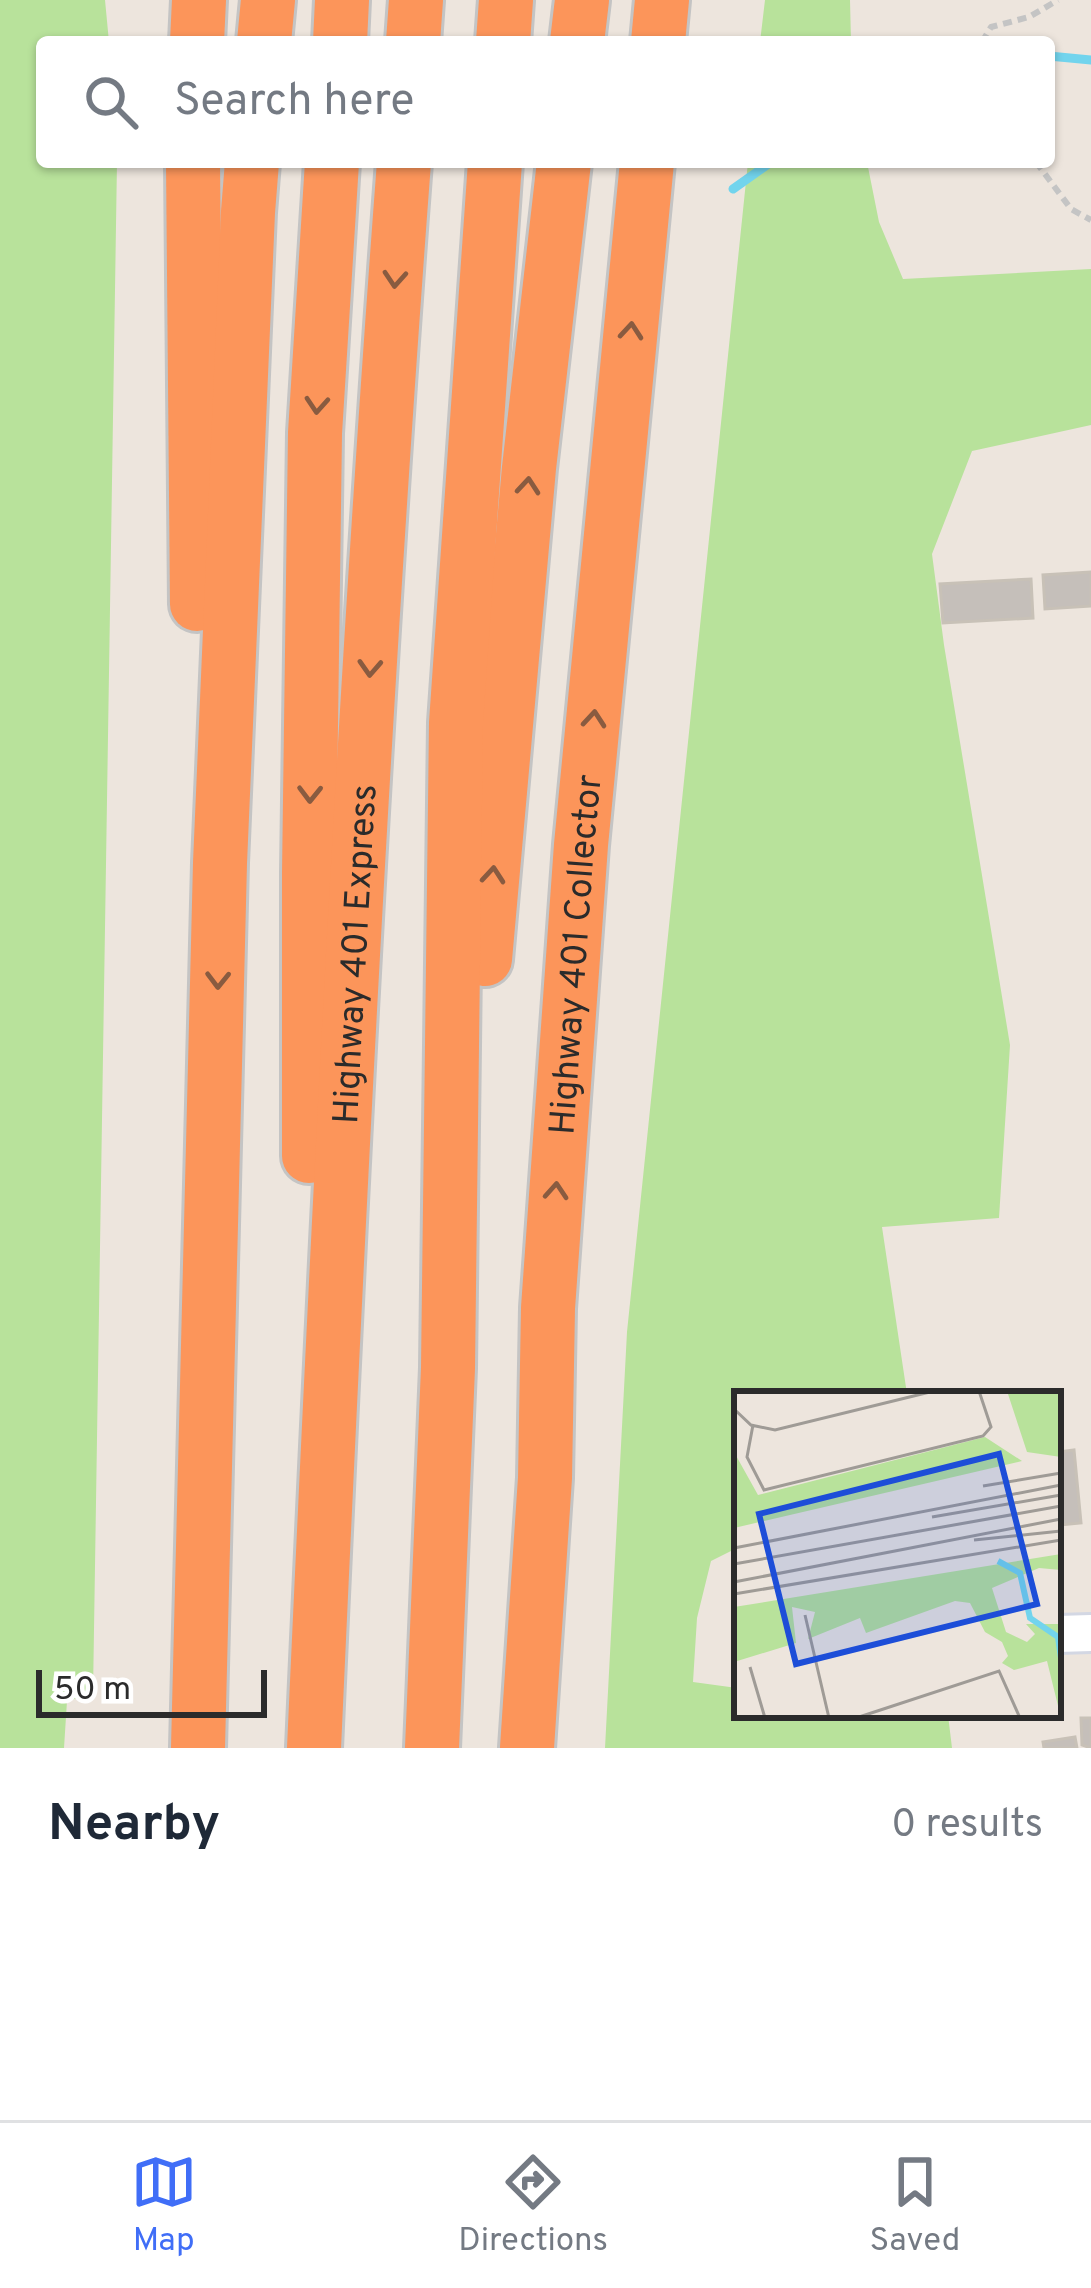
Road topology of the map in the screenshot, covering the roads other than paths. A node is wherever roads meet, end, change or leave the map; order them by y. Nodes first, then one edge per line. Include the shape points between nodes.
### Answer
1 (199, 0) edge
2 (268, 0) edge
3 (342, 0) edge
4 (416, 0) edge
5 (506, 0) edge
6 (582, 0) edge
7 (662, 0) edge
8 (197, 36) edge
9 (265, 36) edge
10 (340, 36) edge
11 (413, 36) edge
12 (503, 36) edge
13 (578, 36) edge
14 (659, 36) edge
15 (193, 168) edge
16 (253, 168) edge
17 (332, 168) edge
18 (404, 168) edge
19 (495, 168) edge
20 (563, 168) edge
21 (646, 168) edge
22 (220, 863) junction
23 (331, 1367) junction
24 (448, 1368) junction
25 (1091, 1633) edge
26 (1061, 1634) edge
27 (198, 1748) edge
28 (314, 1748) edge
29 (432, 1748) edge
30 (527, 1748) edge

1 - 8 highway
2 - 9 highway
3 - 10 highway
4 - 11 highway
5 - 12 highway
6 - 13 highway
7 - 14 highway
15 - 22 highway via 198,704
16 - 22 highway
17 -> 23 highway via 315,433 309,873 309,1199
18 -> 23 highway, Highway 401 Express
19 - 24 highway via 456,723
24 -> 20 highway
30 -> 21 highway, Highway 401 Collector via 581,845
22 -> 27 highway
23 - 28 highway, Highway 401 Express
24 - 29 highway
25 - 26 street

